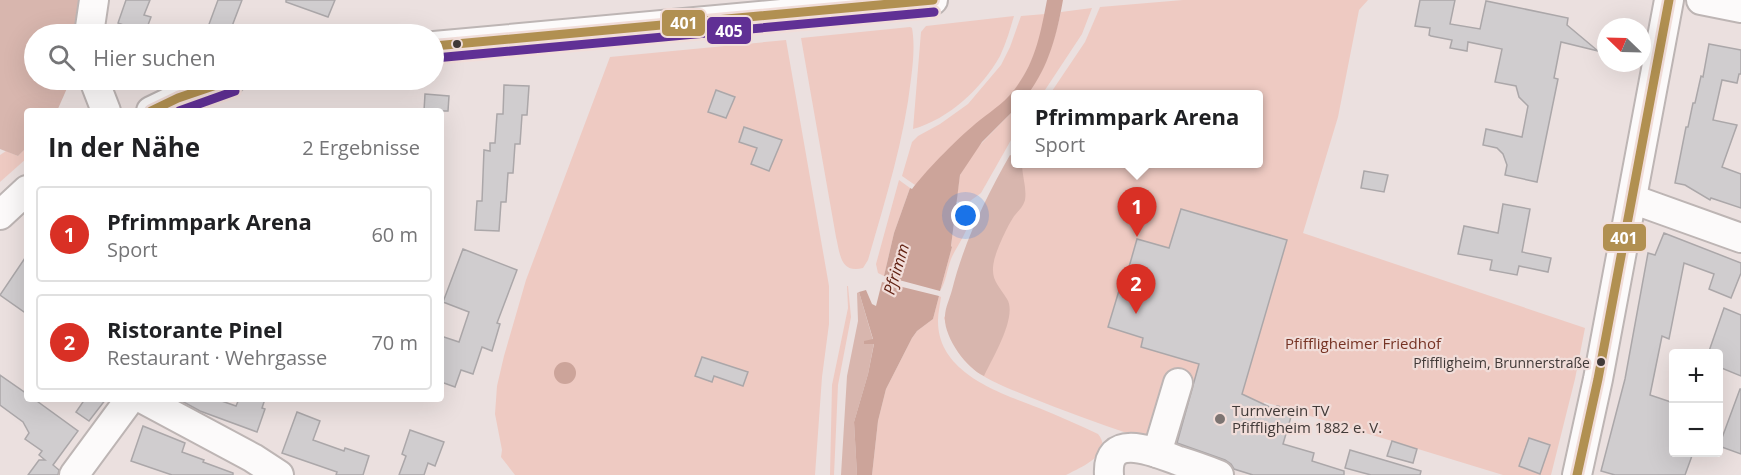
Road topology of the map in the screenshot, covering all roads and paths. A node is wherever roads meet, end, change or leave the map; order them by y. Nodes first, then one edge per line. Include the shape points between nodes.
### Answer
1 (94, 0) edge
2 (1669, 0) edge
3 (1701, 0) edge
4 (920, 1) edge
5 (1741, 8) edge
6 (90, 24) edge
7 (444, 45) edge
8 (98, 90) edge
9 (202, 90) edge
10 (105, 108) edge
11 (157, 108) edge
12 (24, 193) edge
13 (1632, 199) junction
14 (0, 215) edge
15 (1741, 238) edge
16 (1178, 383) dead end
17 (128, 402) edge
18 (148, 402) edge
19 (1157, 453) junction
20 (1113, 463) edge
21 (74, 475) edge
22 (279, 475) edge
23 (1219, 475) edge
24 (1577, 475) edge

1 - 6 street
2 - 13 street
3 - 5 street
4 - 7 street
8 - 10 street
9 - 11 street
12 - 14 street
13 - 15 street
13 - 24 street
16 - 19 street
17 - 21 street
18 - 22 street
19 - 20 street via 1125,448
19 - 23 street

